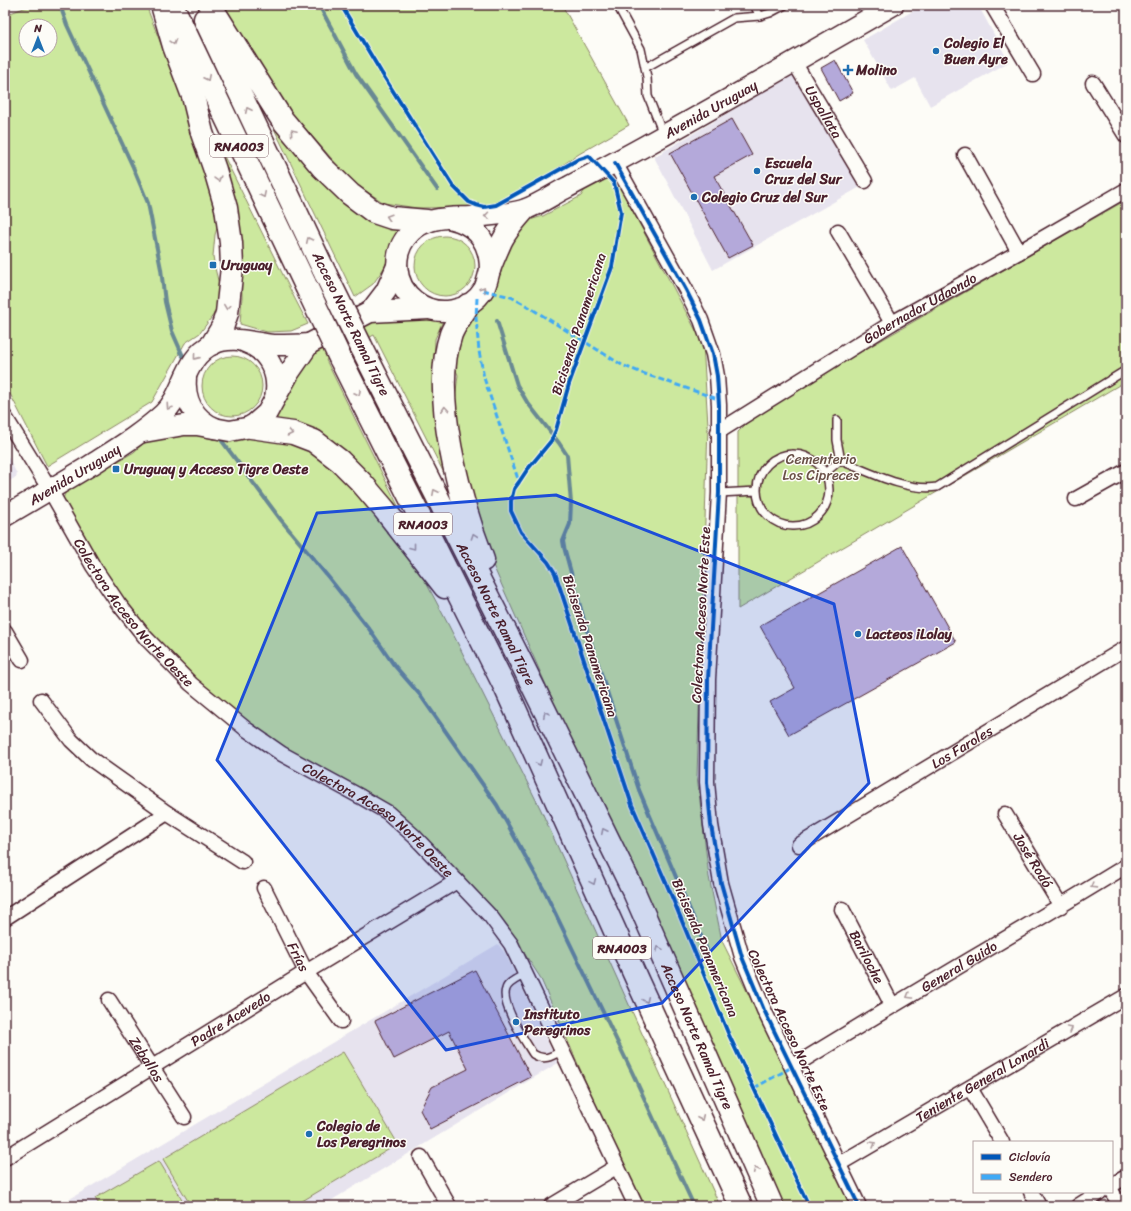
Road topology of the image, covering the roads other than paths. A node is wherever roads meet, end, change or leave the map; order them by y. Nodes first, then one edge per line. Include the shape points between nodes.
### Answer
1 (162, 5) edge
2 (172, 5) edge
3 (199, 5) edge
4 (210, 5) edge
5 (617, 5) edge
6 (754, 5) edge
7 (785, 5) edge
8 (893, 5) edge
9 (992, 5) edge
10 (760, 16) junction
11 (794, 62) junction
12 (645, 68) junction
13 (1033, 74) dead end
14 (1093, 83) dead end
15 (664, 136) junction
16 (1126, 136) edge
17 (965, 155) dead end
18 (615, 163) junction
19 (865, 181) dead end
20 (1126, 190) edge
21 (526, 209) junction
22 (448, 219) junction
23 (427, 221) junction
24 (838, 231) dead end
25 (1019, 252) junction
26 (397, 266) junction
27 (490, 270) junction
28 (468, 305) junction
29 (429, 309) junction
30 (370, 312) junction
31 (892, 323) junction
32 (241, 341) junction
33 (214, 343) junction
34 (309, 344) junction
35 (1126, 370) edge
36 (186, 376) junction
37 (272, 406) junction
38 (5, 417) edge
39 (837, 420) dead end
40 (251, 427) junction
41 (221, 430) junction
42 (144, 432) junction
43 (718, 432) junction
44 (839, 460) junction
45 (1126, 471) edge
46 (826, 473) junction
47 (50, 490) junction
48 (757, 491) junction
49 (719, 493) junction
50 (1076, 499) dead end
51 (5, 516) edge
52 (5, 631) edge
53 (1126, 648) edge
54 (22, 660) dead end
55 (522, 664) junction
56 (506, 689) junction
57 (41, 700) dead end
58 (167, 813) junction
59 (1005, 814) dead end
60 (798, 845) dead end
61 (243, 862) dead end
62 (1126, 866) edge
63 (457, 881) junction
64 (264, 888) dead end
65 (1061, 906) junction
66 (842, 909) dead end
67 (5, 918) edge
68 (306, 972) junction
69 (525, 974) junction
70 (1126, 996) edge
71 (109, 1000) dead end
72 (892, 1005) junction
73 (341, 1021) dead end
74 (561, 1051) junction
75 (151, 1067) junction
76 (792, 1068) junction
77 (970, 1088) junction
78 (184, 1117) dead end
79 (1001, 1141) edge
80 (422, 1157) dead end
81 (5, 1158) edge
82 (839, 1164) junction
83 (616, 1167) junction
84 (1126, 1176) edge
85 (1113, 1184) edge
86 (1032, 1193) edge
87 (1098, 1193) edge
88 (1113, 1193) edge
89 (449, 1206) edge
90 (551, 1206) edge
91 (636, 1206) edge
92 (741, 1206) edge
93 (772, 1206) edge
94 (859, 1206) edge
95 (1040, 1206) edge
96 (1078, 1206) edge
97 (1121, 1206) edge

1 -> 33 highway via 193,96 226,208 232,267 226,313
2 -> 56 highway, Acceso Norte Ramal Tigre / RNA003, bridge via 340,358
55 -> 3 highway, Acceso Norte Ramal Tigre / RNA003, bridge via 326,275
23 -> 4 highway via 392,218 374,212 350,194 322,167 281,118
5 - 12 lane via 641,49
6 - 10 lane
7 - 10 lane
8 - 11 main road, Avenida Uruguay
9 - 13 street
10 - 12 lane via 734,18
11 - 15 main road, Avenida Uruguay
11 - 19 street, Uspallata
12 - 15 lane via 648,96
14 - 16 street
15 - 18 main road, Avenida Uruguay
17 - 25 street
18 - 21 main road, Avenida Uruguay
18 - 43 street, Colectora Acceso Norte Este via 686,290 706,333 717,376
20 - 25 street, Gobernador Udaondo
21 -> 22 main road, Avenida Uruguay
21 - 27 main road, Avenida Uruguay via 510,227
22 - 23 main road, Avenida Uruguay
22 - 27 main road, Avenida Uruguay via 468,225 477,232 488,249
23 - 26 main road, Avenida Uruguay via 405,239
24 - 31 street
25 - 31 street, Gobernador Udaondo
26 - 29 main road, Avenida Uruguay via 406,292 420,306
26 - 30 main road, Avenida Uruguay via 386,291
28 -> 27 main road, Avenida Uruguay via 483,290
28 - 29 main road, Avenida Uruguay via 449,311
55 -> 28 highway via 473,535 459,483 445,412 444,372 448,349 452,332
29 - 30 main road, Avenida Uruguay
30 - 34 main road, Avenida Uruguay
31 - 43 street, Gobernador Udaondo
32 - 33 main road, Avenida Uruguay
32 - 34 main road, Avenida Uruguay via 273,345
32 - 37 main road, Avenida Uruguay via 258,348 272,366 276,388
33 -> 36 main road, Avenida Uruguay via 196,356
34 - 37 main road, Avenida Uruguay via 289,373
35 - 44 lane via 937,487 927,489 901,484
36 - 41 main road, Avenida Uruguay via 186,396 190,406 203,421
36 -> 42 main road, Avenida Uruguay via 165,412
37 - 40 main road, Avenida Uruguay
38 - 47 street, Colectora Acceso Norte Oeste
39 - 44 lane
40 - 41 main road, Avenida Uruguay
40 -> 56 highway via 293,433 314,441 340,461 361,482 455,600
41 - 42 main road, Avenida Uruguay via 184,425
42 - 47 main road, Avenida Uruguay
43 - 49 street, Colectora Acceso Norte Este
44 - 46 lane
45 - 50 street
46 - 48 lane via 808,457 784,455 764,468
46 - 48 lane via 829,499 814,520 802,525 789,526 767,515 760,504
47 - 51 main road, Avenida Uruguay
47 - 63 street, Colectora Acceso Norte Oeste via 93,566 118,603 145,637 191,684 246,729 282,754 387,812
48 - 49 lane
49 - 76 street, Colectora Acceso Norte Este via 708,679 707,782 711,825 721,883 742,957
52 - 54 street
53 - 60 street, Los Faroles
93 -> 55 highway, Acceso Norte Ramal Tigre / RNA003 via 634,892
56 -> 92 highway, Acceso Norte Ramal Tigre / RNA003
57 - 58 street via 71,740 91,759
58 - 61 street
58 - 67 street
59 - 65 street, José Rodó
62 -> 65 street, General Guido
63 - 68 street, Padre Acevedo
63 - 69 street, Colectora Acceso Norte Oeste via 491,917 511,944
64 - 68 street, Frías
65 -> 72 street, General Guido
66 - 72 street, Bariloche
68 - 73 street, Frías
68 - 75 street, Padre Acevedo
69 - 74 street, Colectora Acceso Norte Oeste
69 - 74 lane via 508,985 505,990 508,1010 533,1054 549,1058
77 -> 70 street, Teniente General Lonardi
71 - 75 street, Zeballos
72 - 76 street, General Guido
74 - 83 street, Colectora Acceso Norte Oeste
75 - 78 street, Zeballos
75 - 81 street, Padre Acevedo
76 - 82 street, Colectora Acceso Norte Este
77 - 79 street
82 -> 77 street, Teniente General Lonardi
80 - 89 street
82 - 94 street, Colectora Acceso Norte Este
83 - 90 street
83 - 91 street, Colectora Acceso Norte Oeste
84 - 85 street
86 - 95 street
87 - 96 street
88 - 97 street

